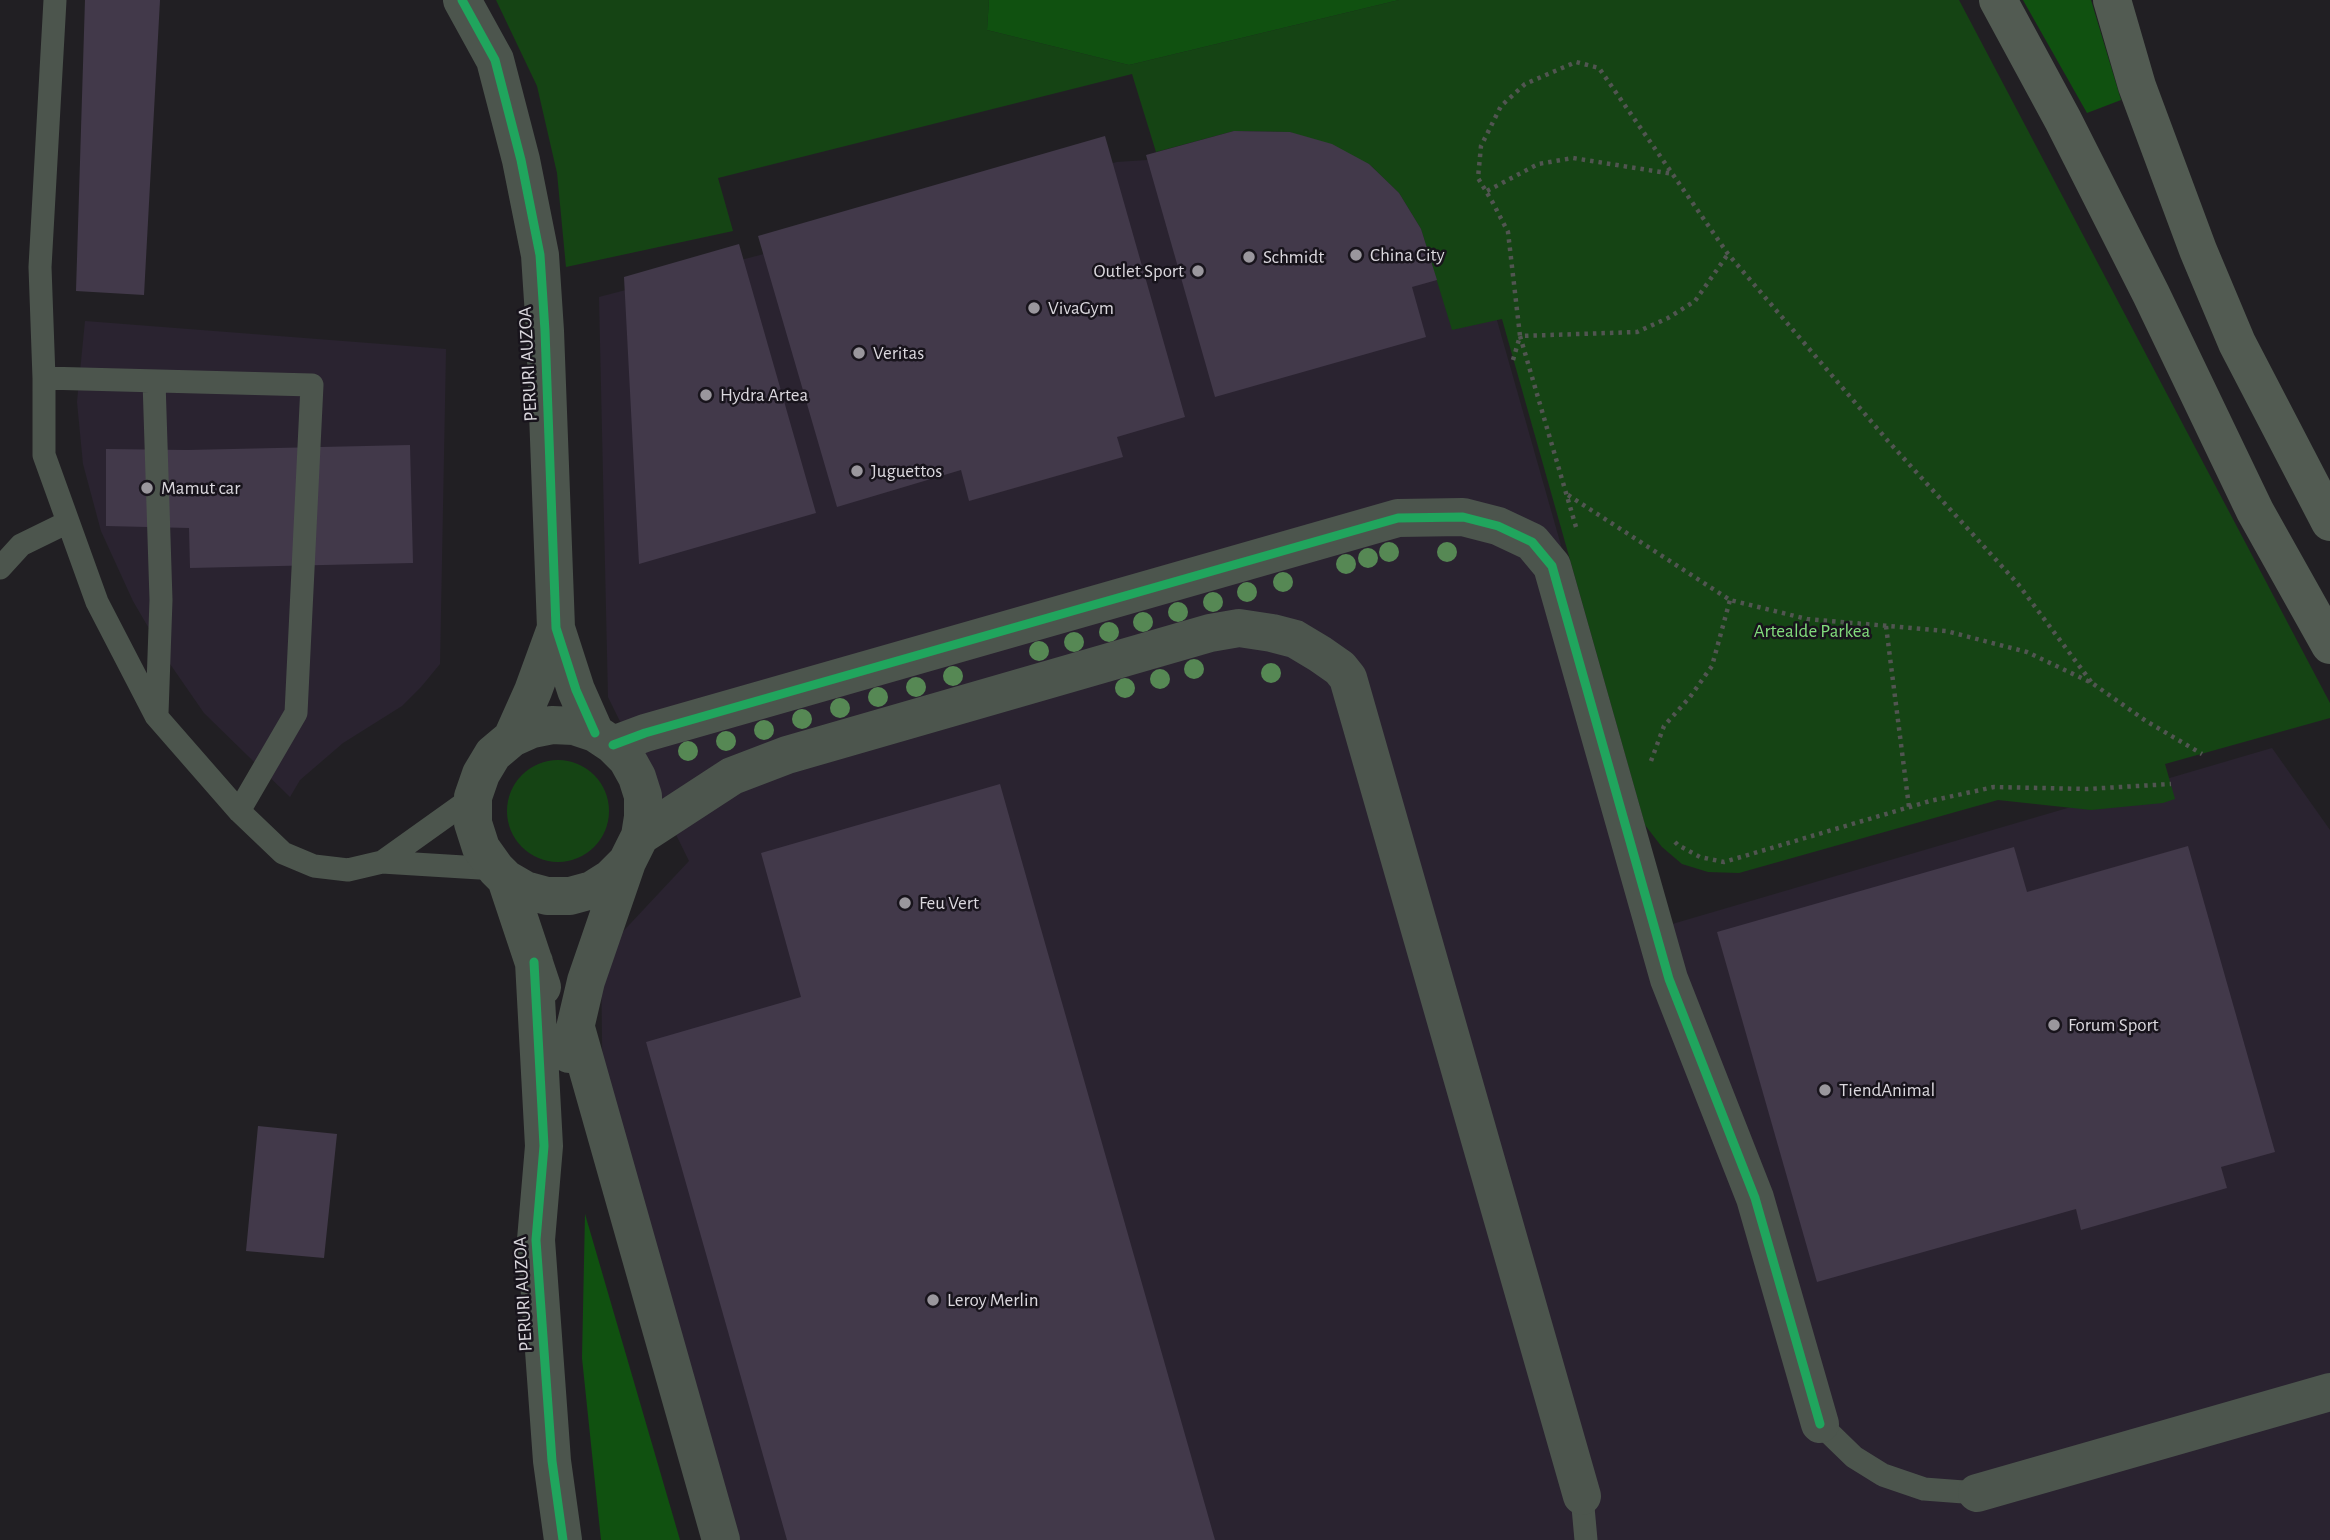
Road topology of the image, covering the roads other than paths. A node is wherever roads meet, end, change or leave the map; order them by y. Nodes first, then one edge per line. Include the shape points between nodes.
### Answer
1 (55, 0) edge
2 (462, 0) edge
3 (1998, 0) edge
4 (2112, 0) edge
5 (44, 378) junction
6 (154, 381) junction
7 (68, 522) junction
8 (2330, 522) edge
9 (0, 568) edge
10 (556, 628) junction
11 (2330, 645) edge
12 (156, 716) junction
13 (512, 738) junction
14 (604, 739) junction
15 (474, 797) junction
16 (239, 811) junction
17 (633, 849) junction
18 (382, 862) junction
19 (501, 874) junction
20 (534, 962) junction
21 (576, 1028) junction
22 (544, 1146) junction
23 (2330, 1392) edge
24 (1820, 1423) joint
25 (1978, 1493) joint
26 (1582, 1496) joint
27 (563, 1540) edge
28 (721, 1540) edge
29 (1586, 1540) edge

1 - 5 lane via 40,267
2 - 10 street, PERURI AUZOA via 495,60 540,255
3 - 11 highway via 2151,294 2255,511
4 - 8 highway via 2137,86 2198,250 2237,343
5 - 6 lane
5 - 7 lane via 44,455
6 - 12 lane via 161,600
6 - 16 lane via 312,385 296,713
7 - 9 lane via 21,545
7 - 12 lane via 97,602
10 - 13 street, PERURI AUZOA
10 - 14 street, PERURI AUZOA via 576,690
12 - 16 lane
13 - 14 street via 552,725 575,726
13 - 15 street via 481,774
14 - 17 street via 627,760 637,777 643,806
14 - 24 street via 667,726 1398,519 1463,517 1532,542 1552,566 1670,979 1755,1198
15 - 18 lane
15 - 19 street via 473,824 481,848
16 - 18 lane via 283,853 314,866 348,870
17 - 19 street via 611,878 570,896 525,890
17 - 21 street, PERURI AUZOA via 586,981
17 - 26 street via 732,776 787,755 1210,633 1239,628 1272,633 1295,639 1321,654 1348,678
18 - 19 lane
19 - 20 street, PERURI AUZOA
20 - 21 street, PERURI AUZOA via 550,1011 560,1024
20 - 22 street, PERURI AUZOA
21 - 22 street, PERURI AUZOA
21 - 28 street, PERURI AUZOA
22 - 27 street, PERURI AUZOA via 536,1240 552,1461
23 - 25 street
24 - 25 lane via 1854,1457 1883,1475 1924,1489
26 - 29 lane

